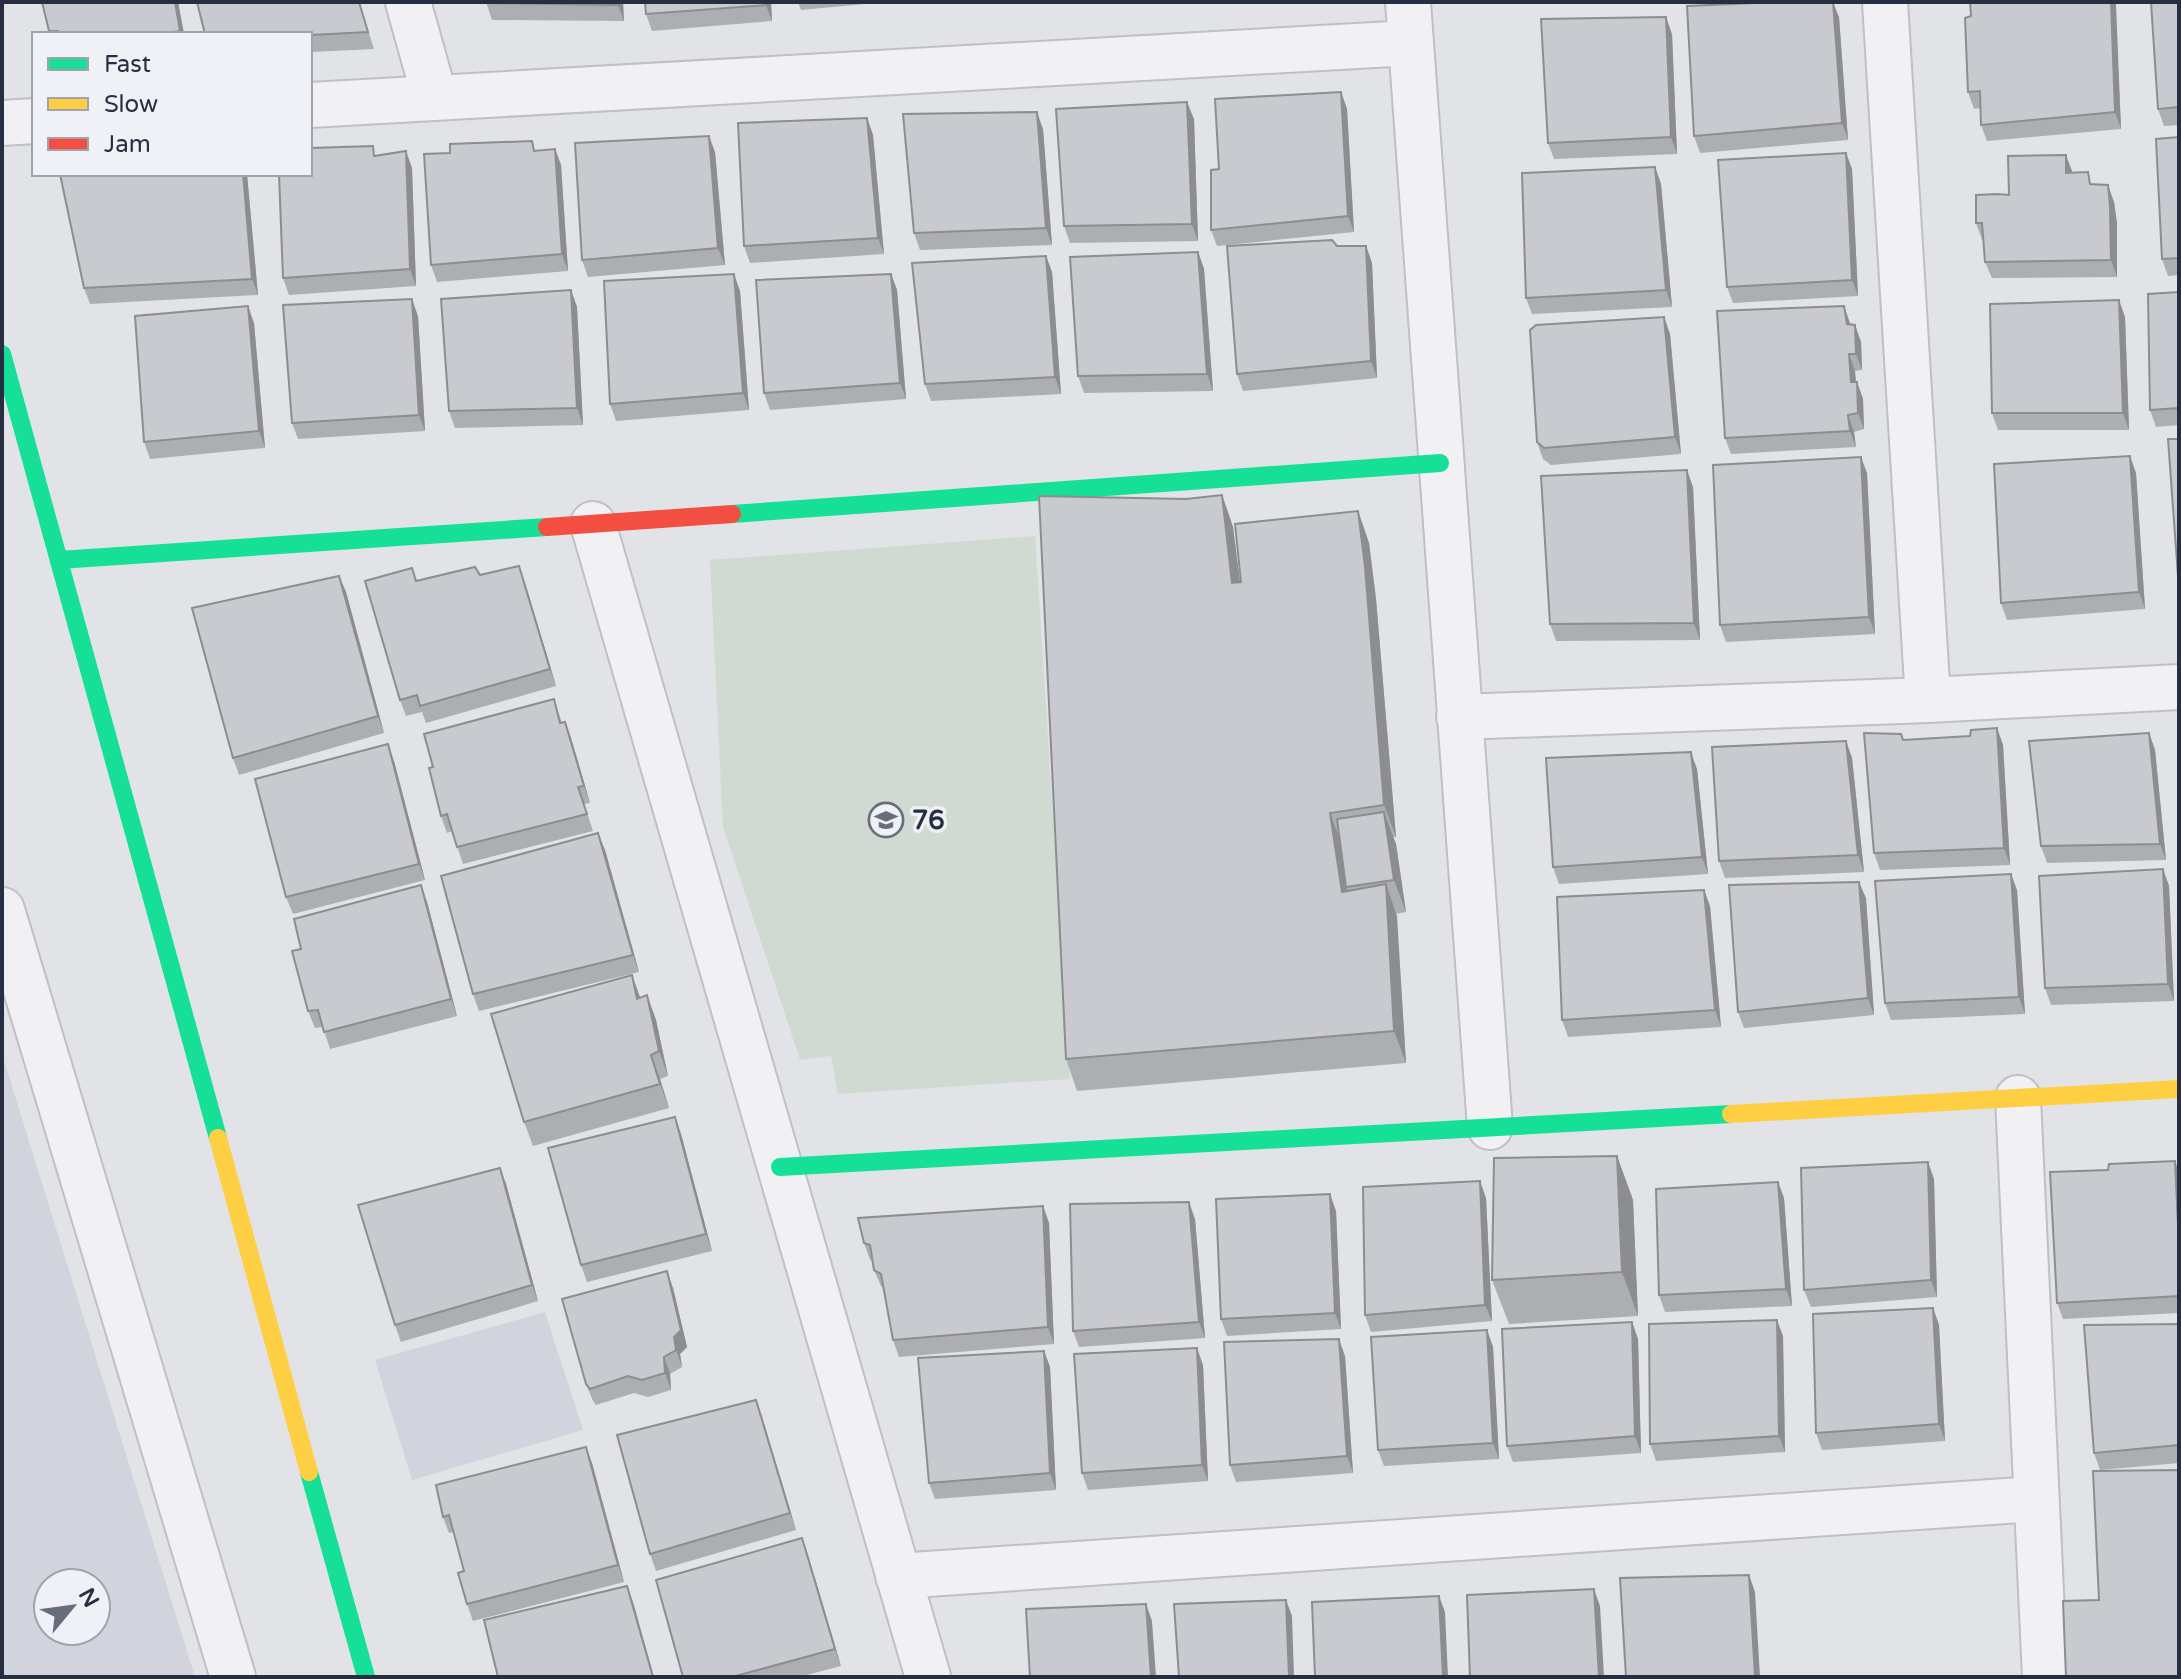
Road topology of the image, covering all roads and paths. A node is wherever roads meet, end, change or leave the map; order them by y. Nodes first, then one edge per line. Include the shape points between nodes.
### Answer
1 (408, 2) edge
2 (1885, 2) edge
3 (1409, 22) edge
4 (435, 98) junction
5 (312, 105) edge
6 (32, 121) edge
7 (2, 123) edge
8 (2, 354) edge
9 (1440, 463) junction
10 (593, 524) junction
11 (59, 560) junction
12 (2179, 687) edge
13 (1928, 700) junction
14 (1459, 717) junction
15 (2, 910) edge
16 (2179, 1089) edge
17 (2018, 1098) junction
18 (1490, 1127) junction
19 (780, 1167) junction
20 (2036, 1499) junction
21 (898, 1576) junction
22 (233, 1677) edge
23 (366, 1677) edge
24 (928, 1677) edge
25 (2045, 1677) edge

1 - 4 street
2 - 13 street
3 - 4 street
3 - 9 street
4 - 5 street
6 - 7 street
8 - 11 street
9 - 10 street
9 - 14 street
10 - 11 street
10 - 19 street
11 - 23 street
12 - 13 street
13 - 14 street
14 - 18 street
15 - 22 street
16 - 17 street
17 - 18 street
17 - 20 street
18 - 19 street
19 - 21 street
20 - 21 street
20 - 25 street
21 - 24 street

